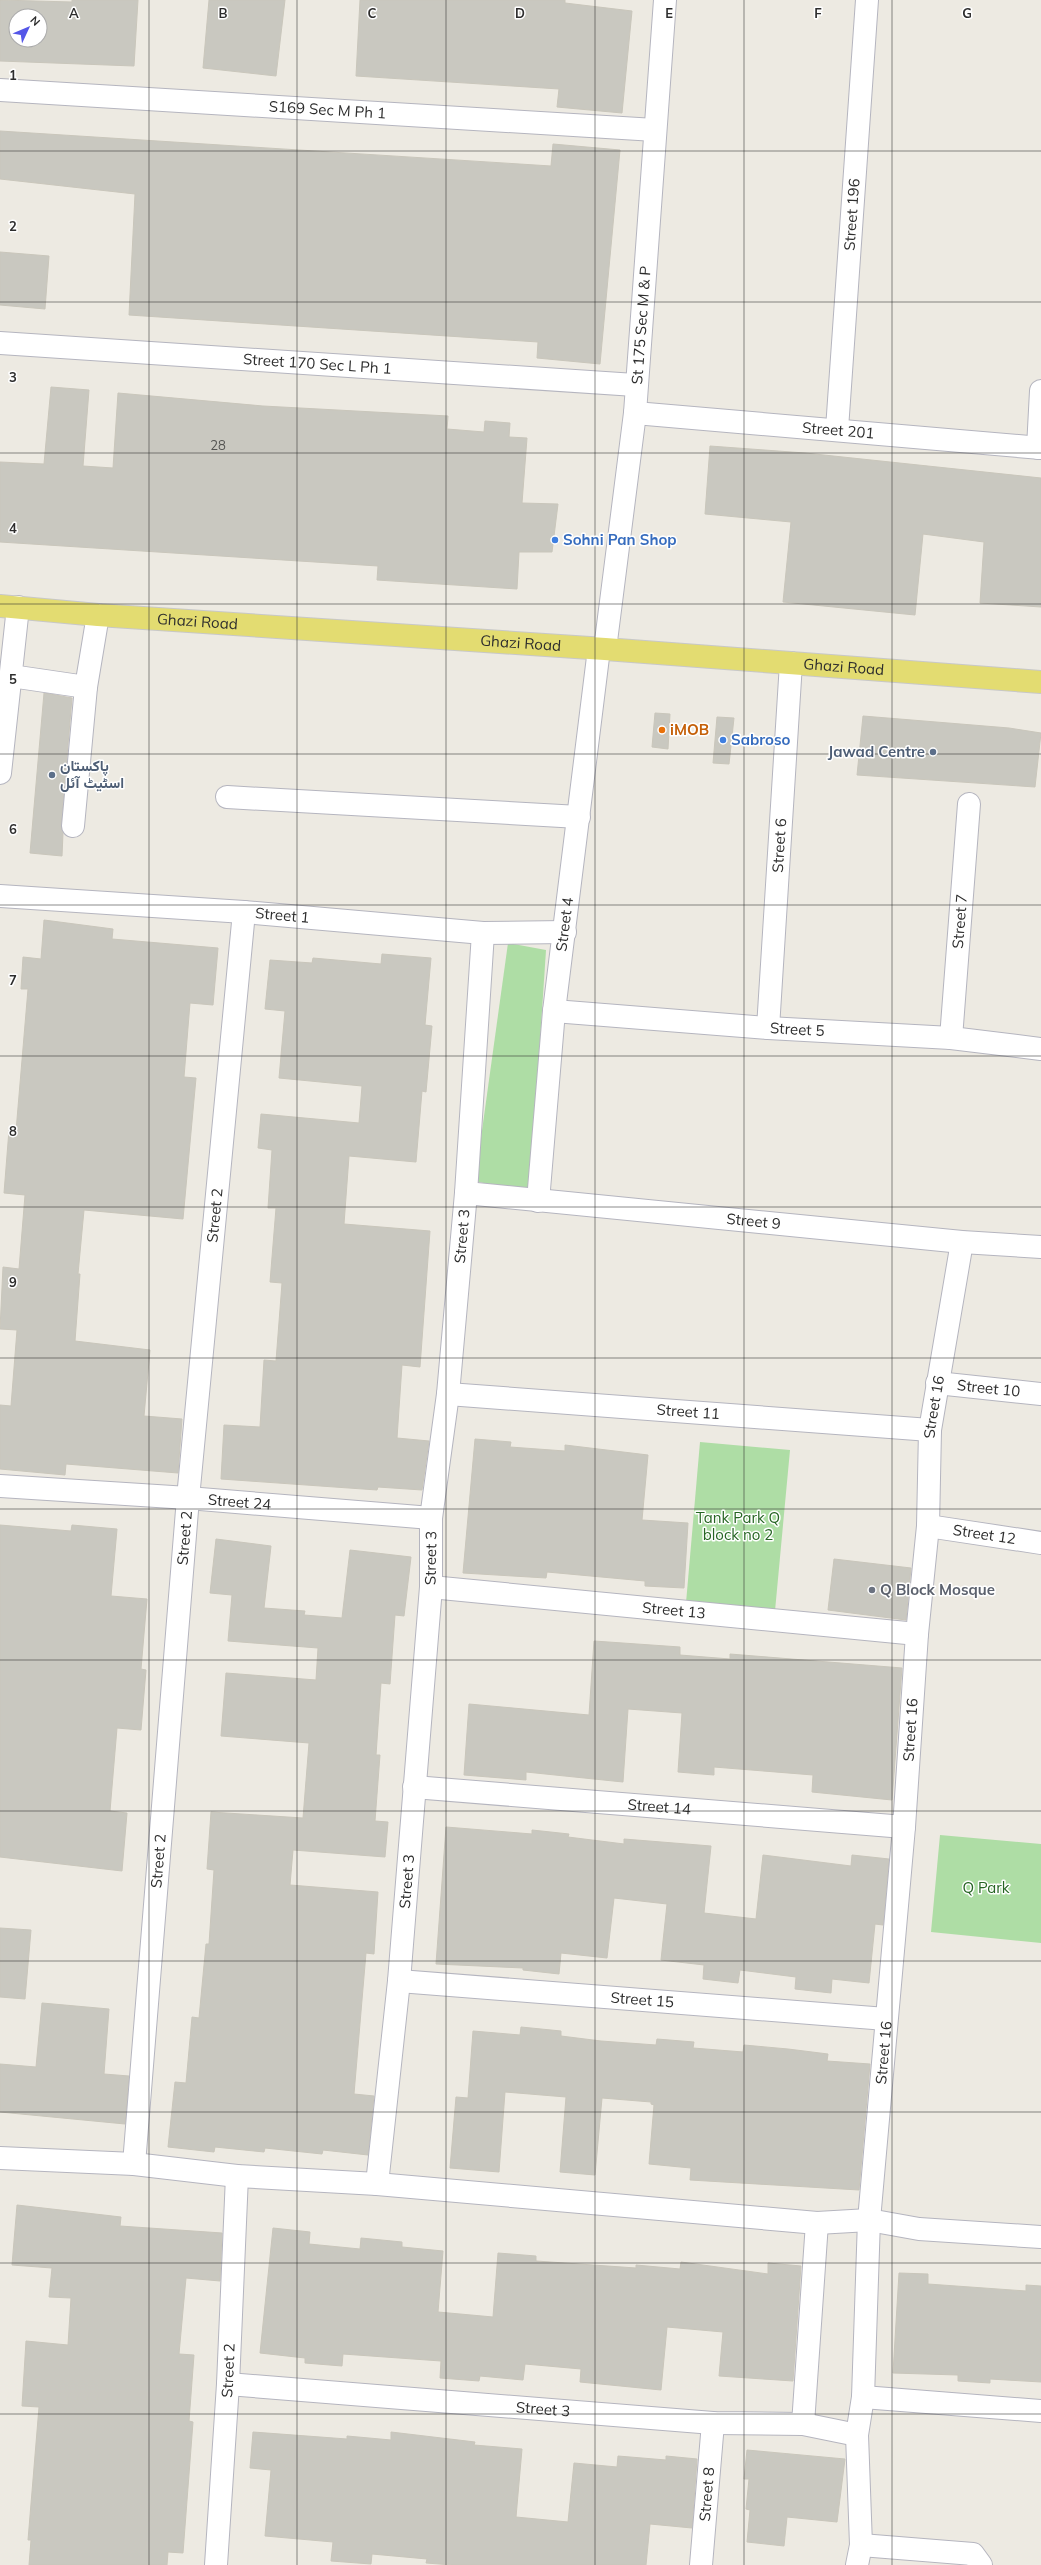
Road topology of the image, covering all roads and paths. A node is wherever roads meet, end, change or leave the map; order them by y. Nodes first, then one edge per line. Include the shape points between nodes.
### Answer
1 (664, 0) edge
2 (867, 0) edge
3 (0, 90) edge
4 (655, 130) junction
5 (0, 343) edge
6 (635, 385) junction
7 (1041, 391) edge
8 (635, 413) junction
9 (837, 429) junction
10 (1039, 448) edge
11 (9, 607) edge
12 (98, 615) junction
13 (602, 649) junction
14 (791, 663) junction
15 (11, 676) junction
16 (1041, 682) edge
17 (86, 687) junction
18 (0, 773) edge
19 (227, 797) dead end
20 (968, 804) dead end
21 (579, 816) junction
22 (73, 826) dead end
23 (0, 896) edge
24 (244, 912) junction
25 (483, 932) junction
26 (565, 932) junction
27 (554, 1011) junction
28 (768, 1028) junction
29 (951, 1038) junction
30 (1041, 1049) edge
31 (466, 1193) junction
32 (538, 1201) junction
33 (962, 1242) junction
34 (1041, 1247) edge
35 (937, 1383) junction
36 (448, 1394) junction
37 (1041, 1394) edge
38 (930, 1430) junction
39 (0, 1486) edge
40 (188, 1498) junction
41 (431, 1518) junction
42 (928, 1526) junction
43 (1041, 1543) edge
44 (431, 1586) junction
45 (917, 1634) junction
46 (414, 1787) junction
47 (904, 1827) junction
48 (399, 1981) junction
49 (886, 2019) junction
50 (0, 2158) edge
51 (134, 2164) junction
52 (237, 2176) junction
53 (377, 2184) junction
54 (869, 2220) junction
55 (817, 2223) junction
56 (1041, 2237) edge
57 (228, 2384) junction
58 (863, 2397) junction
59 (1041, 2411) edge
60 (713, 2423) junction
61 (803, 2424) junction
62 (857, 2436) junction
63 (859, 2555) edge
64 (216, 2565) edge
65 (701, 2565) edge
66 (981, 2565) edge

1 - 4 street, St 175 Sec M & P
2 - 9 street, Street 196
3 - 4 street, S169 Sec M Ph 1
4 - 6 street, St 175 Sec M & P
5 - 6 street, Street 170 Sec L Ph 1
6 - 8 street, St 175 Sec M & P
7 - 10 street
8 - 9 street, Street 201
8 - 13 street, St 175 Sec M & P
9 - 10 street, Street 201
11 - 12 main road, Ghazi Road
11 - 15 street
12 - 13 main road, Ghazi Road
12 - 17 street
13 - 14 main road, Ghazi Road
13 - 21 street, Street 4
14 - 16 main road, Ghazi Road
14 - 28 street, Street 6
15 - 17 street
15 - 18 street
17 - 22 street
19 - 21 street
20 - 29 street, Street 7
21 - 26 street, Street 4
23 - 24 street, Street 1
24 - 25 street, Street 1
24 - 40 street, Street 2
25 - 26 street, Street 1
25 - 31 street, Street 3
26 - 27 street, Street 4
27 - 28 street, Street 5
27 - 32 street, Street 4
28 - 29 street, Street 5
29 - 30 street, Street 5
31 - 32 street, Street 9
31 - 36 street, Street 3
32 - 33 street, Street 9
33 - 34 street, Street 9
33 - 35 street, Street 16
35 - 37 street, Street 10
35 - 38 street, Street 16
36 - 38 street, Street 11
36 - 41 street, Street 3
38 - 42 street, Street 16
39 - 40 street, Street 24
40 - 41 street, Street 24
40 - 51 street, Street 2
41 - 44 street, Street 3
42 - 43 street, Street 12
42 - 45 street, Street 16
44 - 45 street, Street 13
44 - 46 street, Street 3
45 - 47 street, Street 16
46 - 47 street, Street 14
46 - 48 street, Street 3
47 - 49 street, Street 16
48 - 49 street, Street 15
48 - 53 street, Street 3
49 - 54 street, Street 16
50 - 51 street
51 - 52 street
52 - 53 street
52 - 57 street, Street 2
53 - 55 street
54 - 55 street
54 - 56 street via 918,2229
54 - 58 street, Street 16
55 - 61 street
57 - 60 street, Street 3
57 - 64 street, Street 2
58 - 59 street
58 - 62 street, Street 16
60 - 61 street, Street 3
60 - 65 street, Street 8
61 - 62 street, Street 3
62 - 63 street, Street 16
63 - 66 street via 973,2554

